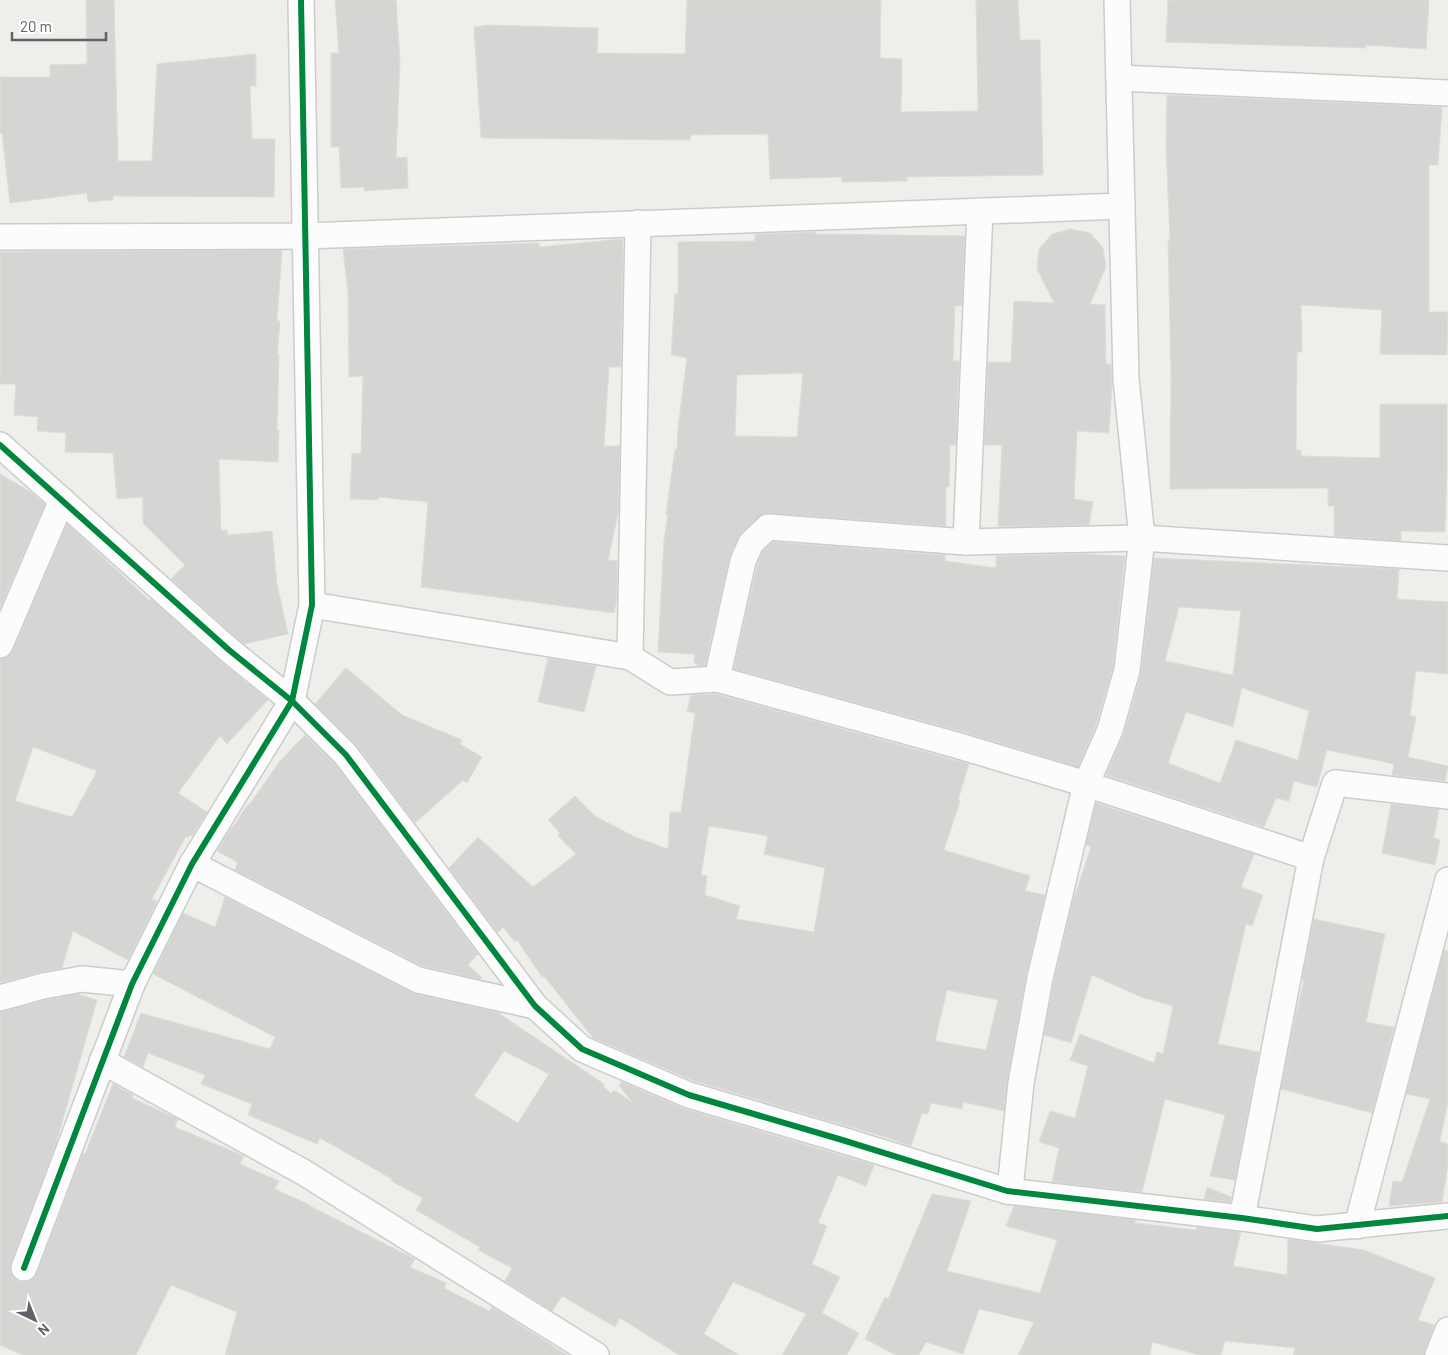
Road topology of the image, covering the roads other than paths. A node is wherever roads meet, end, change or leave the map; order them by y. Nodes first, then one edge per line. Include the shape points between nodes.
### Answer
1 (301, 0) edge
2 (1118, 0) edge
3 (1120, 78) junction
4 (1448, 93) edge
5 (1122, 206) junction
6 (980, 211) junction
7 (638, 224) junction
8 (305, 236) junction
9 (0, 237) edge
10 (0, 445) edge
11 (62, 500) junction
12 (1142, 538) junction
13 (966, 542) junction
14 (1448, 558) edge
15 (312, 605) junction
16 (0, 646) edge
17 (630, 657) junction
18 (717, 679) junction
19 (292, 701) junction
20 (1086, 784) junction
21 (1448, 796) edge
22 (1311, 858) junction
23 (192, 864) junction
24 (1448, 880) edge
25 (132, 984) junction
26 (0, 998) edge
27 (535, 1006) junction
28 (102, 1061) junction
29 (1007, 1191) junction
30 (1448, 1216) edge
31 (1242, 1218) junction
32 (1358, 1226) junction
33 (24, 1268) dead end
34 (1448, 1330) edge
35 (596, 1355) edge
36 (1438, 1355) edge

1 - 8 street
2 - 3 street
3 - 4 street
3 - 5 street
5 - 6 street
5 - 12 street via 1126,378
6 - 7 street
6 - 13 street
7 - 8 street
7 - 17 street
8 - 9 street
8 - 15 street
10 - 11 street
11 - 16 street
11 - 19 street via 229,650
12 - 13 street
12 - 14 street
12 - 20 street via 1127,670 1110,730
13 - 18 street via 768,528 751,543 743,560
15 - 17 street
15 - 19 street
17 - 18 street via 670,682
18 - 20 street
19 - 23 street
19 - 27 street via 346,755
20 - 22 street
20 - 29 street via 1040,978 1021,1083 1010,1189
21 - 22 street via 1335,783
22 - 31 street
23 - 25 street
23 - 27 street via 418,980
24 - 32 street
25 - 26 street via 82,979
25 - 28 street
27 - 29 street via 582,1048 689,1095
28 - 33 street
28 - 35 street via 303,1172
29 - 31 street
30 - 32 street
31 - 32 street via 1317,1229
34 - 36 street

